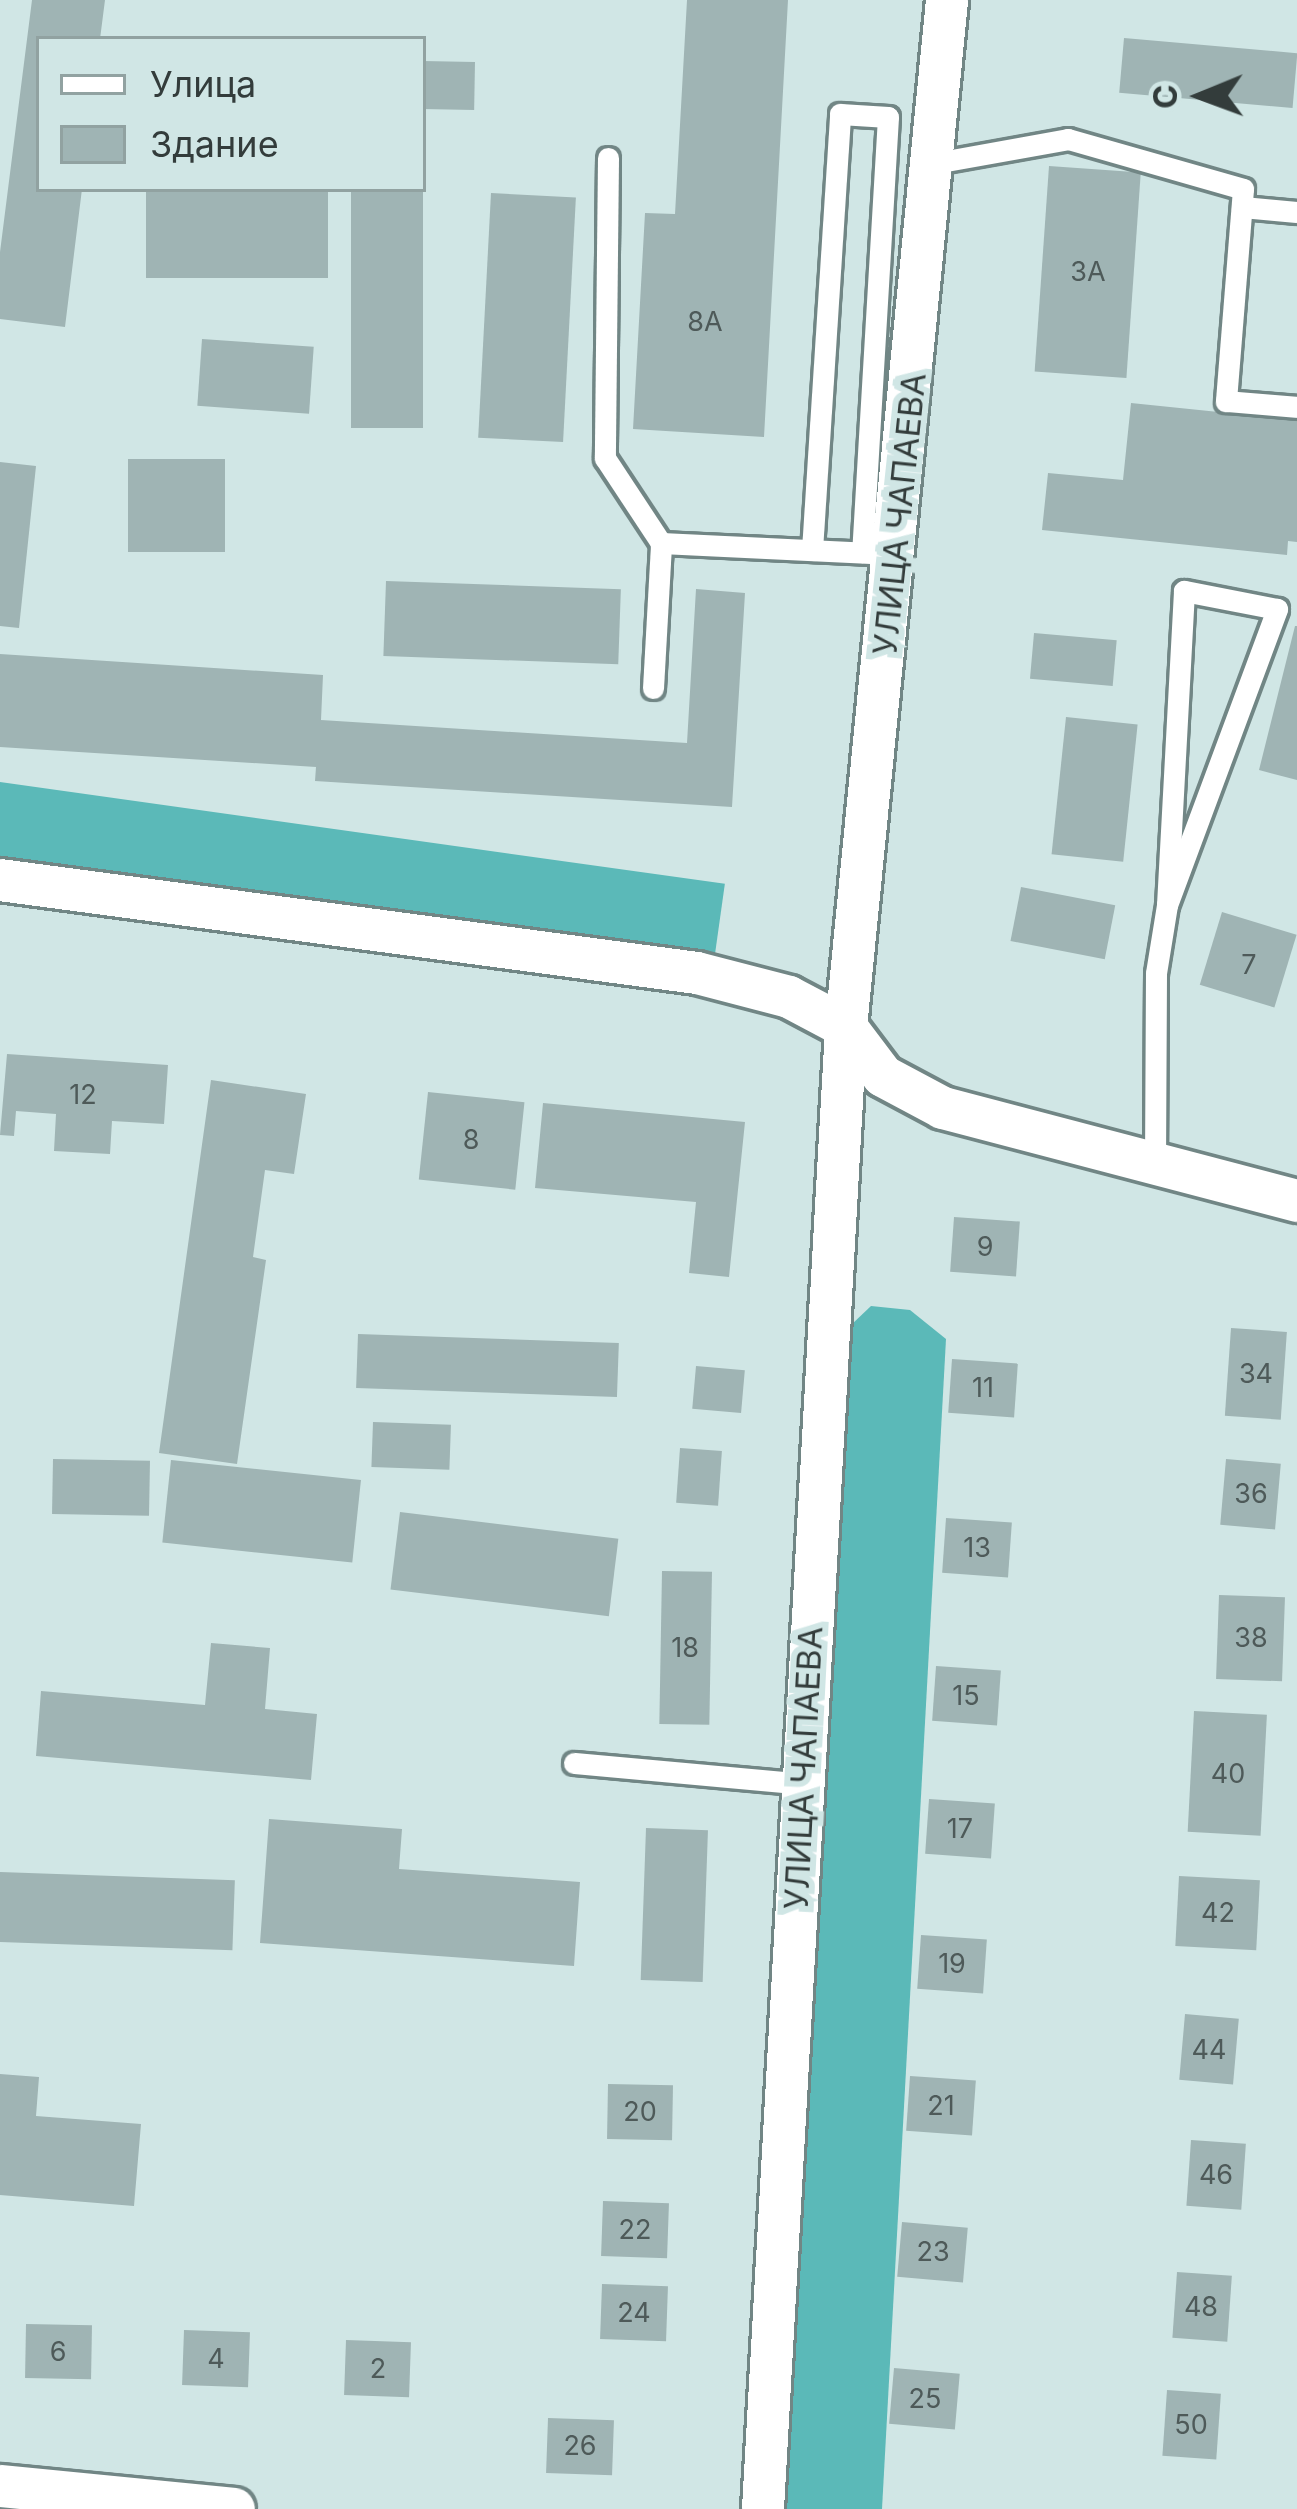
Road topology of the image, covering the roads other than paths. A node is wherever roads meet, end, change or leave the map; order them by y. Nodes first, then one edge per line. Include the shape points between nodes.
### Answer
1 (947, 0) edge
2 (608, 158) dead end
3 (934, 163) junction
4 (1242, 207) junction
5 (1297, 212) edge
6 (1297, 407) edge
7 (661, 543) junction
8 (812, 550) junction
9 (879, 553) junction
10 (653, 688) dead end
11 (0, 880) edge
12 (1167, 905) junction
13 (846, 1027) junction
14 (1155, 1163) junction
15 (1297, 1201) edge
16 (574, 1763) dead end
17 (803, 1784) junction
18 (0, 2486) edge
19 (180, 2504) edge
20 (234, 2509) edge
21 (764, 2509) edge

1 - 3 street, УЛИЦА ЧАПАЕВА
2 - 7 lane via 604,458
3 - 4 lane via 1067,139 1243,188
3 - 9 street, УЛИЦА ЧАПАЕВА
4 - 5 lane
4 - 6 lane via 1226,401
7 - 8 lane
7 - 10 lane
8 - 9 lane
8 - 9 lane via 840,114 888,117
9 - 13 street, УЛИЦА ЧАПАЕВА
11 - 13 street via 697,973 789,998
12 - 12 lane via 1190,842 1277,609 1184,591
12 - 14 lane via 1156,973
13 - 14 street via 883,1076 943,1108
13 - 17 street, УЛИЦА ЧАПАЕВА
14 - 15 street
16 - 17 lane
17 - 21 street, УЛИЦА ЧАПАЕВА
18 - 19 street
19 - 20 street

